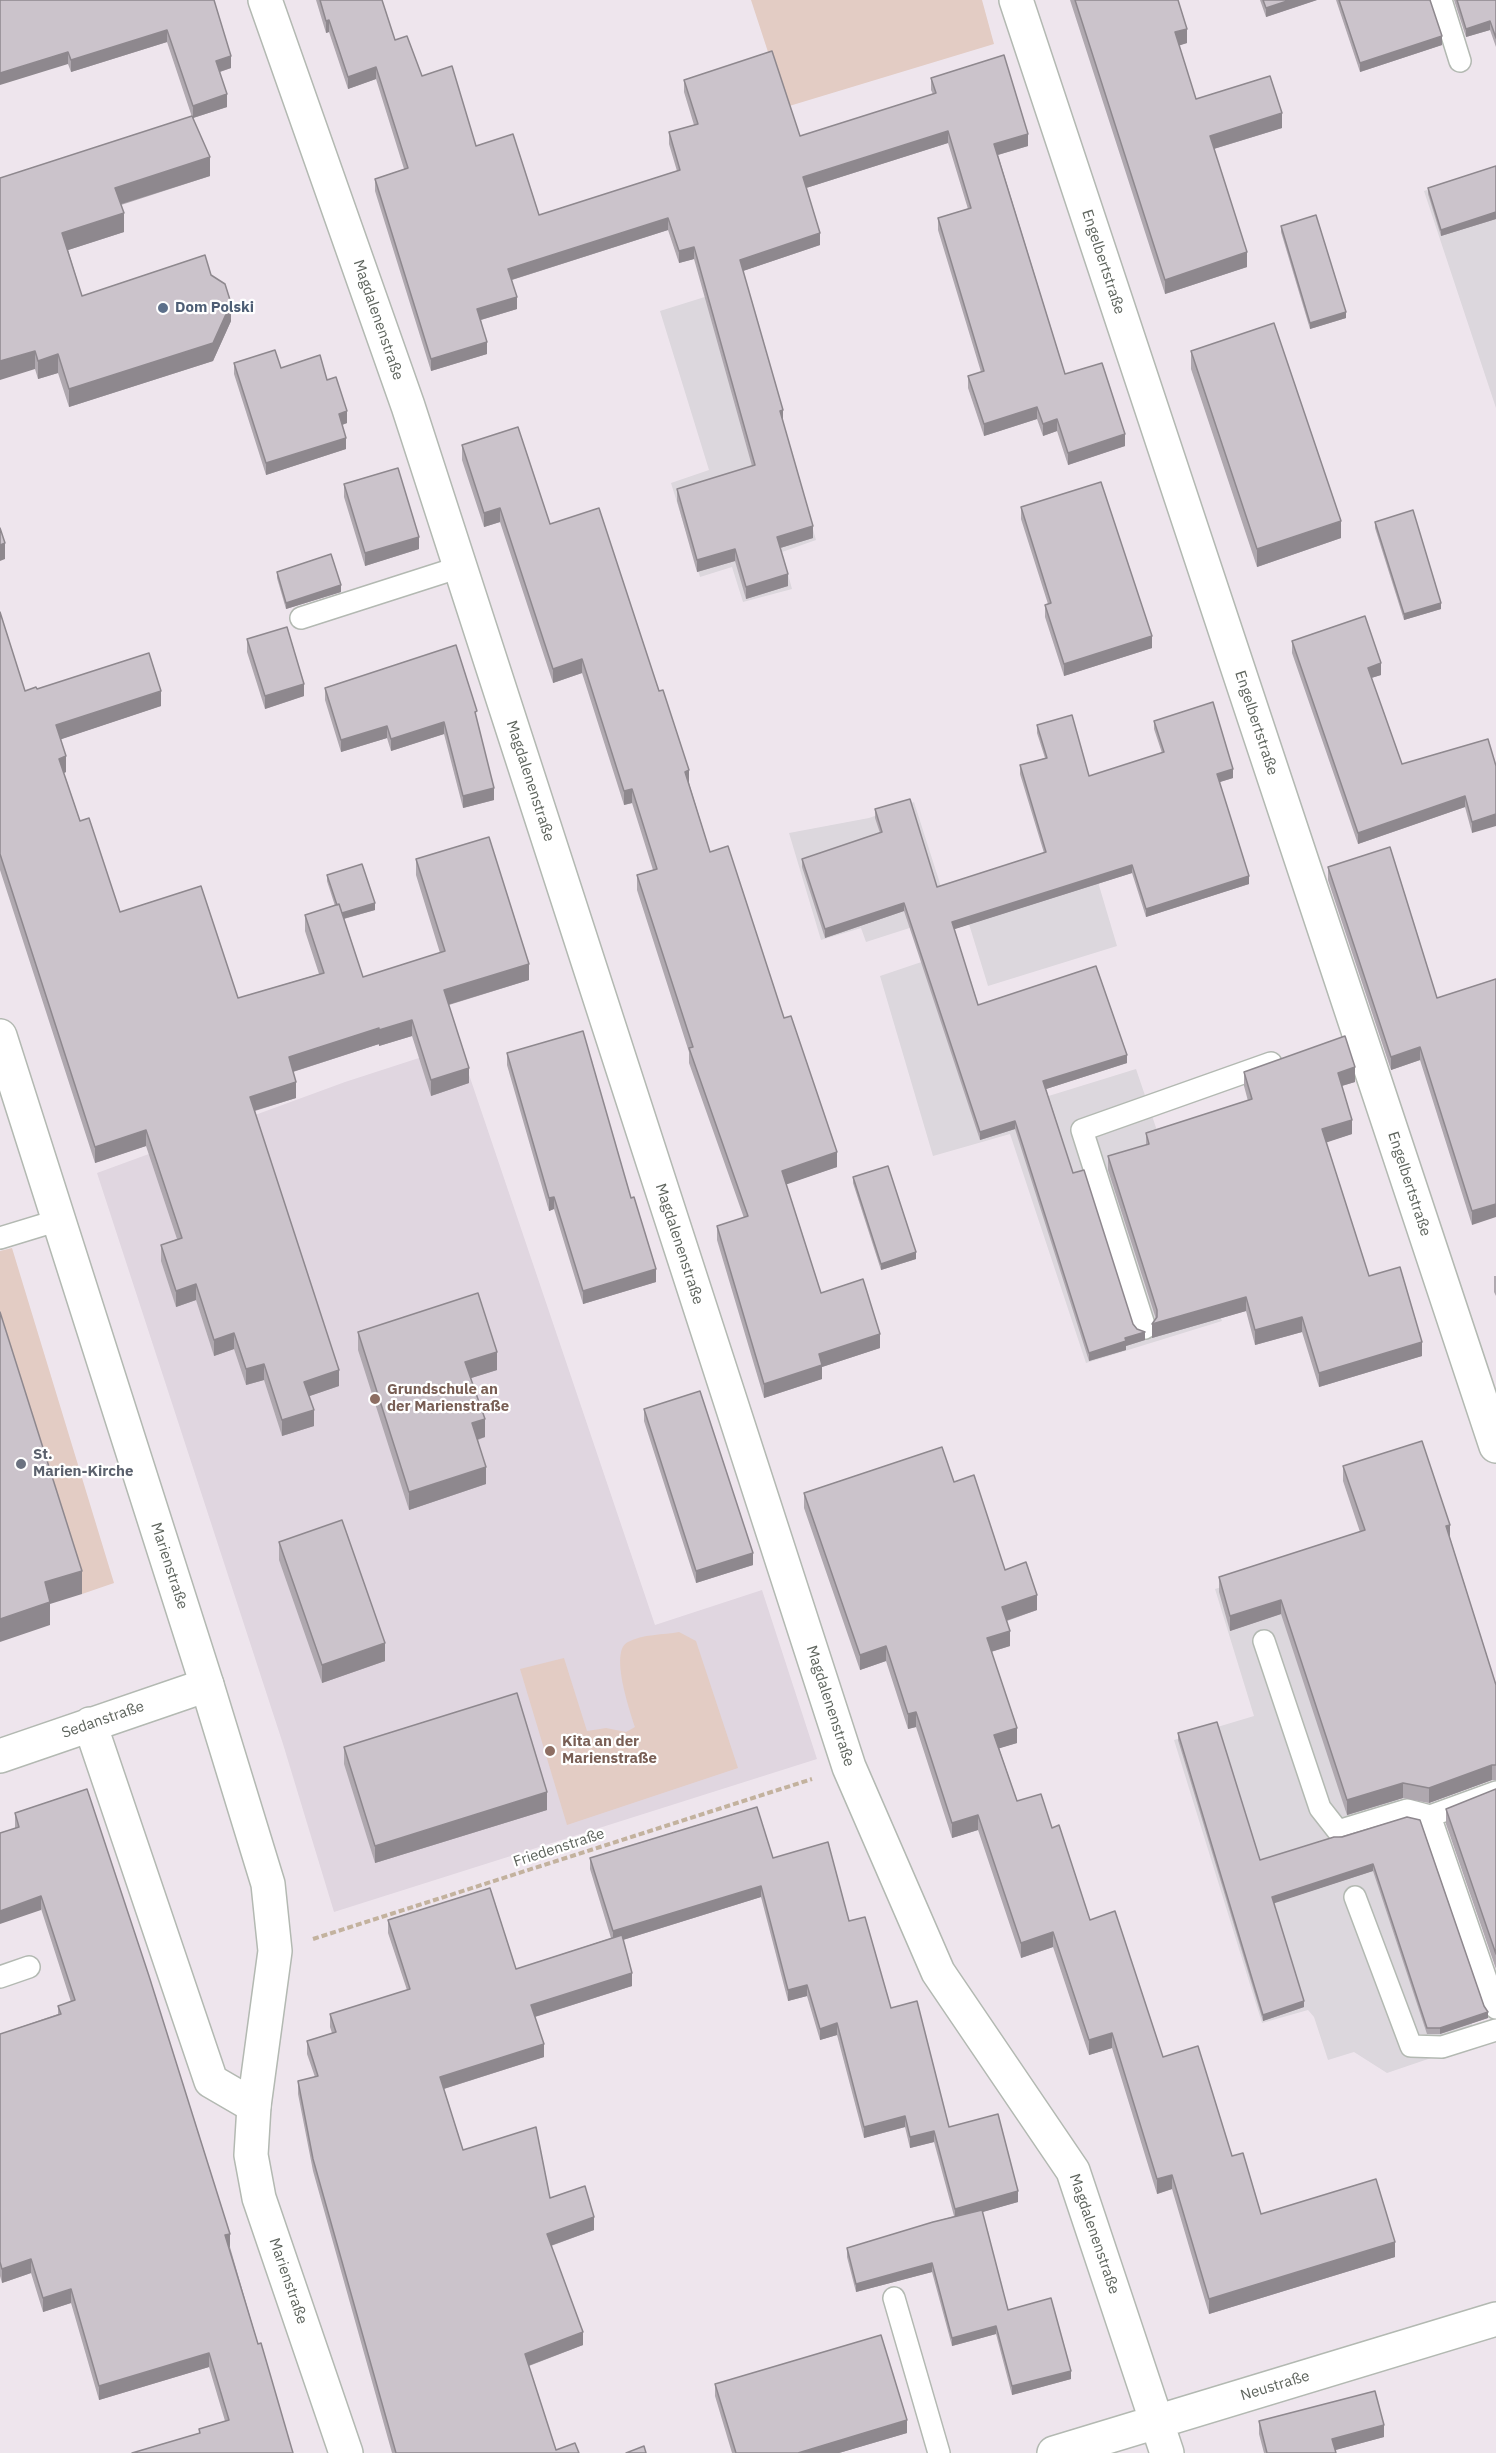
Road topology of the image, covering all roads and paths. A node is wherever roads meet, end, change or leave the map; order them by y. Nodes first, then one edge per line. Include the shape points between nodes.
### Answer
1 (265, 0) edge
2 (1016, 0) edge
3 (1441, 0) edge
4 (1460, 61) dead end
5 (460, 567) junction
6 (301, 618) dead end
7 (0, 1036) edge
8 (1292, 1056) edge
9 (59, 1221) junction
10 (0, 1238) edge
11 (1144, 1328) dead end
12 (1496, 1446) edge
13 (1264, 1641) dead end
14 (207, 1685) junction
15 (90, 1724) junction
16 (0, 1756) edge
17 (849, 1767) junction
18 (1496, 1792) edge
19 (1430, 1816) junction
20 (1355, 1897) dead end
21 (274, 1951) junction
22 (29, 1967) dead end
23 (0, 1977) edge
24 (1496, 2008) edge
25 (1496, 2030) edge
26 (254, 2106) junction
27 (894, 2298) dead end
28 (1496, 2319) edge
29 (1158, 2421) junction
30 (346, 2453) edge
31 (939, 2453) edge
32 (1054, 2453) edge
33 (1167, 2453) edge

1 - 5 street, Magdalenenstraße via 408,406
2 - 12 street, Engelbertstraße via 1348,1036
3 - 4 lane
5 - 6 lane
5 - 17 street, Magdalenenstraße
7 - 9 street, Marienstraße
8 - 11 lane via 1082,1130
9 - 10 lane
9 - 14 street, Marienstraße
13 - 19 lane via 1320,1808 1338,1831 1407,1810
14 - 15 street, Sedanstraße
14 - 21 street, Marienstraße via 268,1884
15 - 16 street, Sedanstraße
15 - 26 street via 211,2081
17 - 21 path, Friedenstraße
17 - 29 street, Magdalenenstraße via 938,1972 1073,2171
18 - 19 lane
19 - 24 lane
20 - 25 lane via 1411,2046 1442,2047
21 - 26 street, Marienstraße
22 - 23 lane
26 - 30 street, Marienstraße via 251,2155 260,2198
27 - 31 lane
28 - 29 street, Neustraße
29 - 32 street, Neustraße
29 - 33 street, Magdalenenstraße

